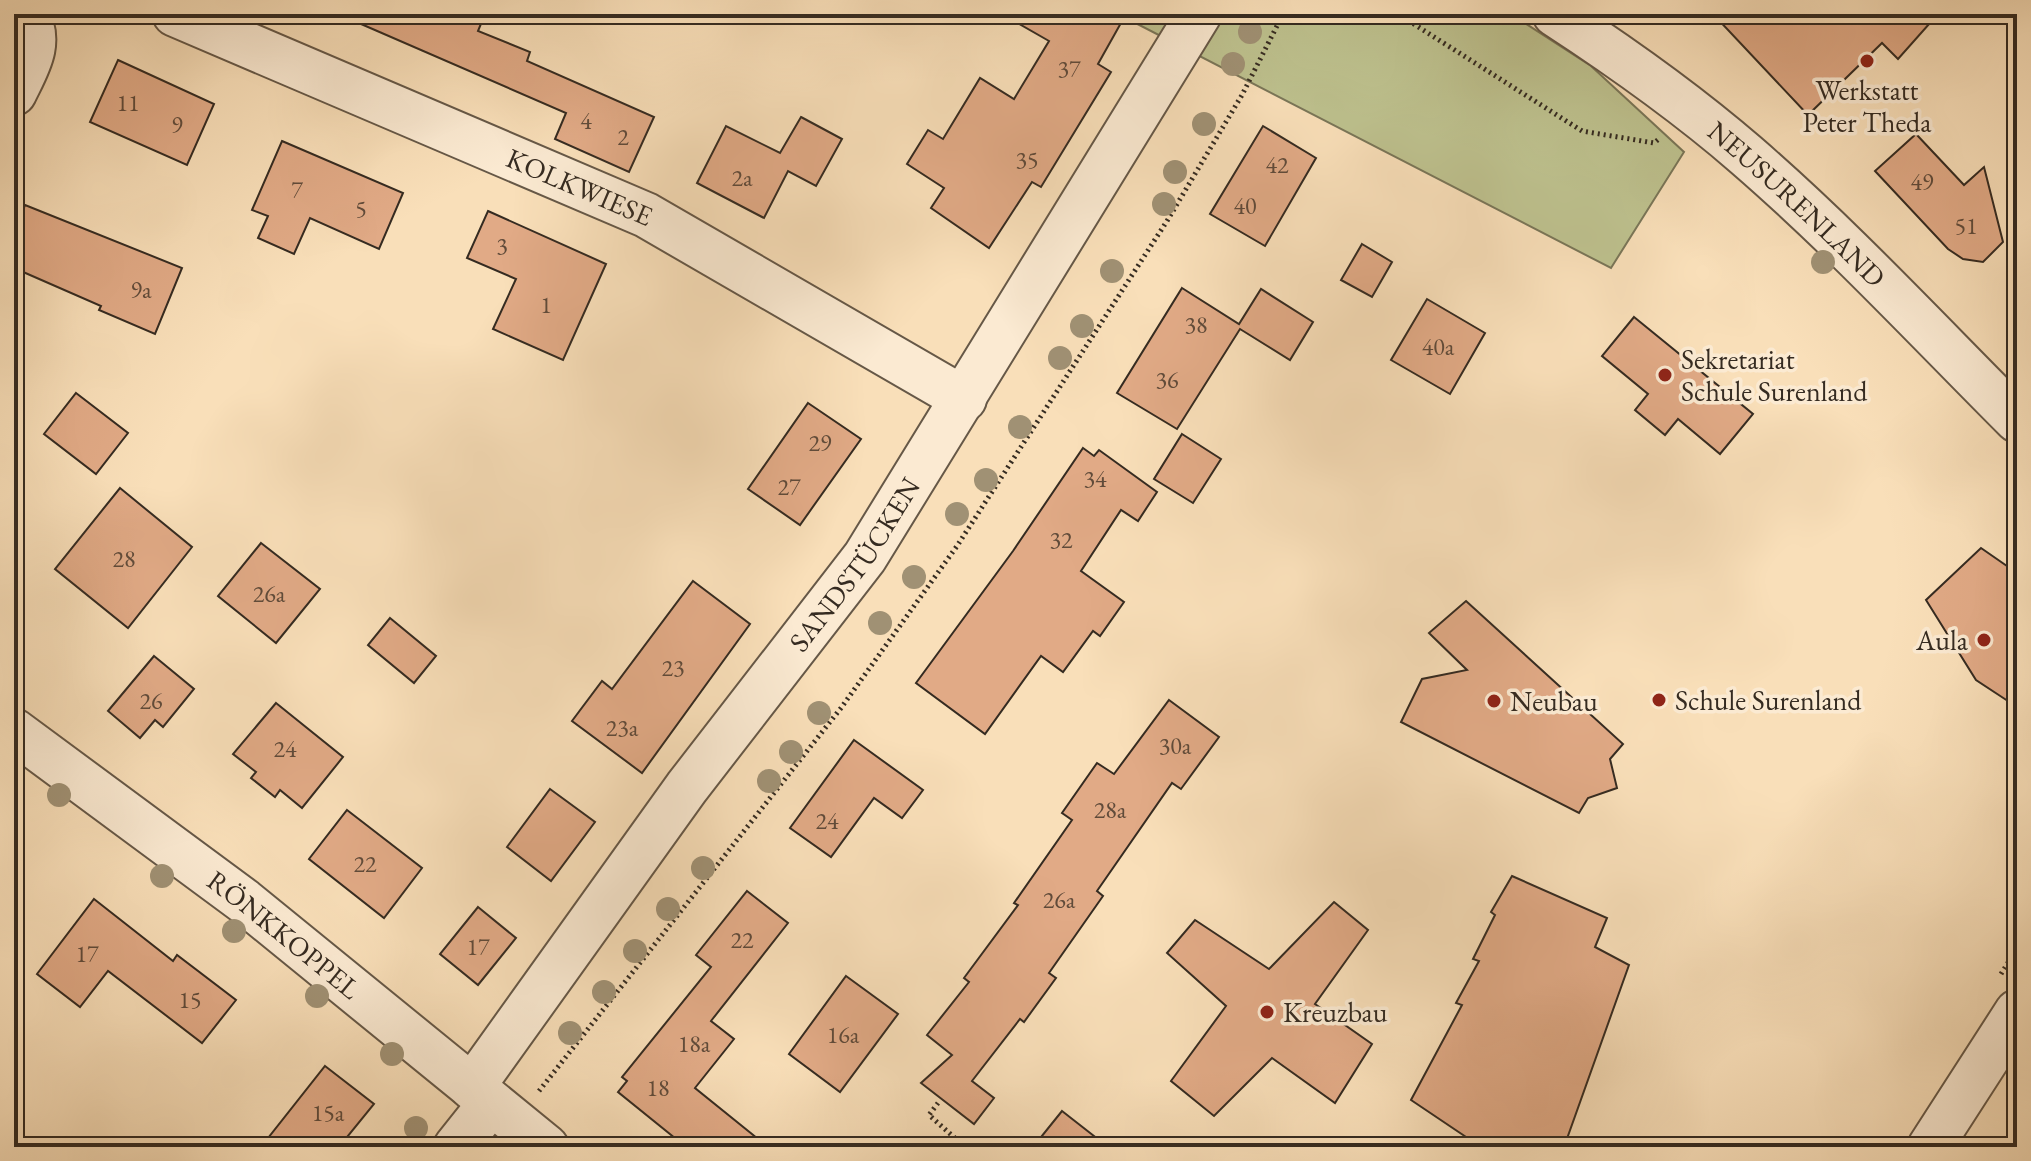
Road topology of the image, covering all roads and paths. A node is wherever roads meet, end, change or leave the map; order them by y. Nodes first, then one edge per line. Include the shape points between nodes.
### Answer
1 (26, 14) edge
2 (175, 14) edge
3 (1199, 14) edge
4 (1283, 14) edge
5 (1398, 14) edge
6 (1555, 14) edge
7 (14, 93) edge
8 (1694, 113) junction
9 (964, 399) junction
10 (2017, 420) edge
11 (14, 731) edge
12 (2017, 1012) edge
13 (938, 1103) dead end
14 (506, 1115) edge
15 (456, 1147) edge
16 (965, 1147) edge
17 (1930, 1147) edge

1 - 7 street via 33,27 34,51
2 - 9 street, KOLKWIESE via 646,215
3 - 9 street, SANDSTÜCKEN
4 - 14 path via 1167,221 957,546 841,708
5 - 8 path via 1582,131 1654,143
6 - 8 street, NEUSURENLAND
8 - 10 street, NEUSURENLAND via 1831,233
9 - 14 street, SANDSTÜCKEN via 865,557 687,787
11 - 14 street, RÖNKKOPPEL via 244,901
12 - 17 street
13 - 16 path via 929,1115
14 - 15 street, SANDSTÜCKEN

